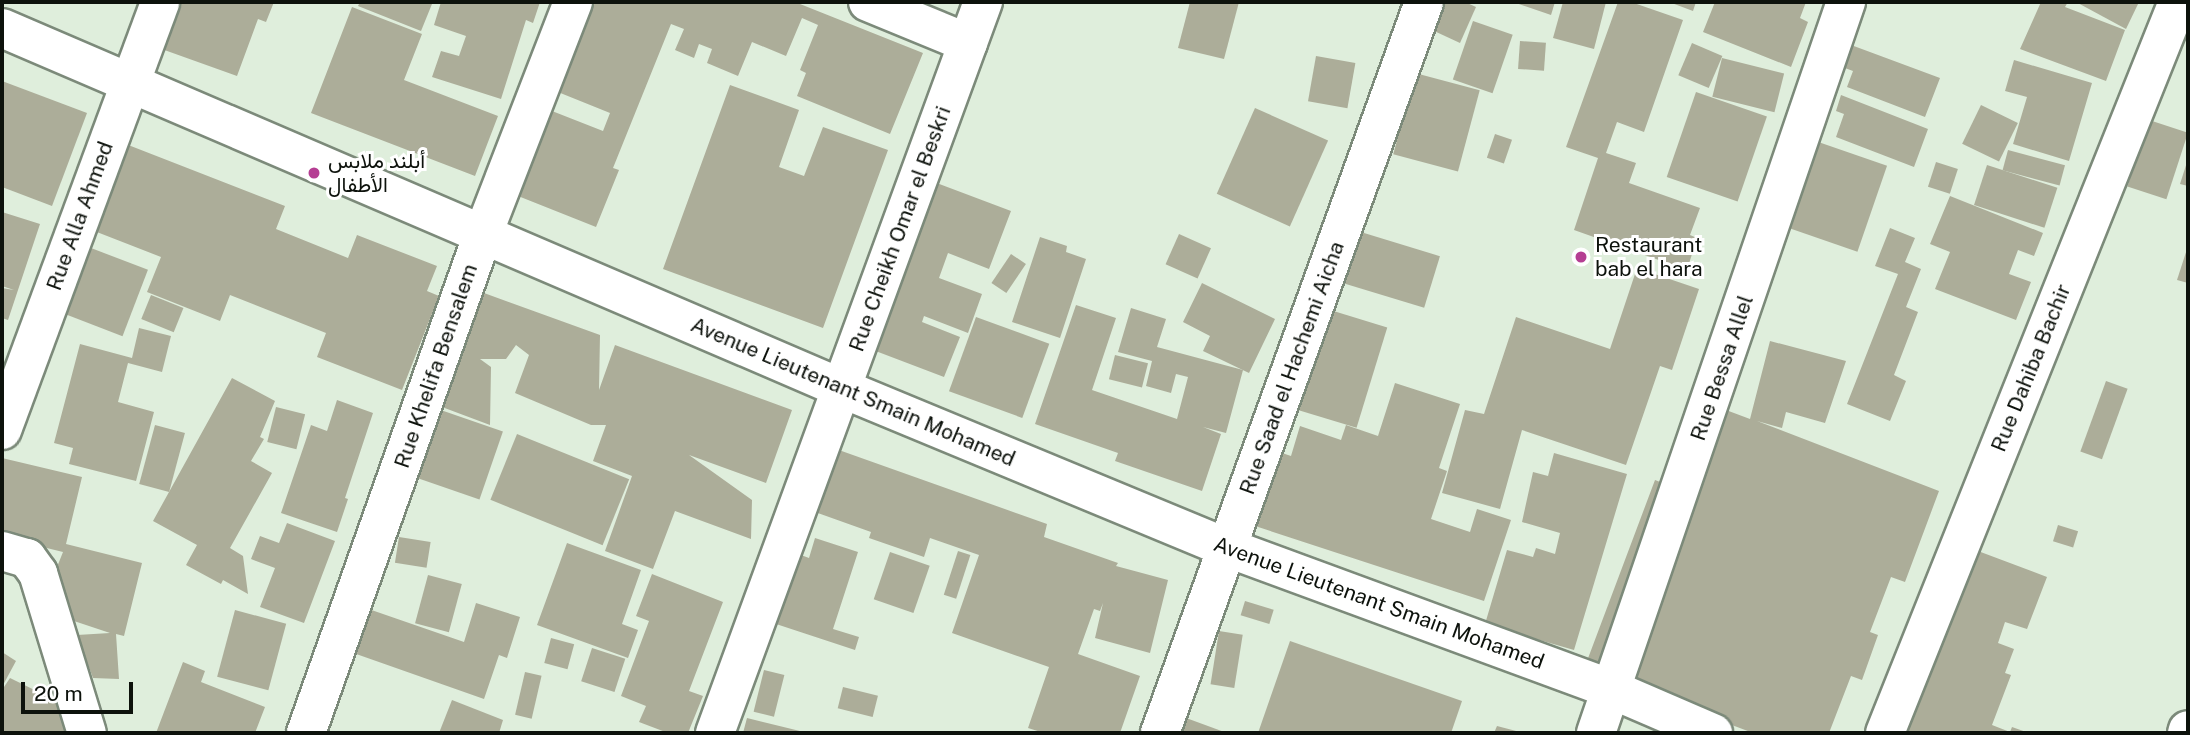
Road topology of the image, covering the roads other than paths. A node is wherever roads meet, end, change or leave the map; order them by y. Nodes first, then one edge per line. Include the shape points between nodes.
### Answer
1 (160, 2) edge
2 (573, 2) edge
3 (868, 2) edge
4 (983, 2) edge
5 (1424, 2) edge
6 (1846, 2) edge
7 (2178, 2) edge
8 (2, 28) edge
9 (968, 43) junction
10 (130, 80) junction
11 (483, 234) junction
12 (841, 388) junction
13 (2, 430) edge
14 (1227, 548) junction
15 (2, 551) edge
16 (1613, 690) junction
17 (87, 733) edge
18 (306, 733) edge
19 (715, 733) edge
20 (1160, 733) edge
21 (1596, 733) edge
22 (1713, 733) edge
23 (1885, 733) edge

1 - 10 street, Rue Alla Ahmed
2 - 11 street, Rue Khelifa Bensalem
3 - 9 street
4 - 9 street, Rue Cheikh Omar el Beskri
5 - 14 street, Rue Saad el Hachemi Aicha
6 - 16 street, Rue Bessa Allel
7 - 23 street, Rue Dahiba Bachir
8 - 10 street, Avenue Lieutenant Smain Mohamed
9 - 12 street, Rue Cheikh Omar el Beskri
10 - 11 street, Avenue Lieutenant Smain Mohamed
10 - 13 street, Rue Alla Ahmed
11 - 12 street, Avenue Lieutenant Smain Mohamed
11 - 18 street, Rue Khelifa Bensalem
12 - 14 street, Avenue Lieutenant Smain Mohamed
12 - 19 street, Rue Cheikh Omar el Beskri
14 - 16 street, Avenue Lieutenant Smain Mohamed
14 - 20 street, Rue Saad el Hachemi Aicha
15 - 17 street via 27,558 37,573
16 - 21 street, Rue Bessa Allel
16 - 22 street, Avenue Lieutenant Smain Mohamed

